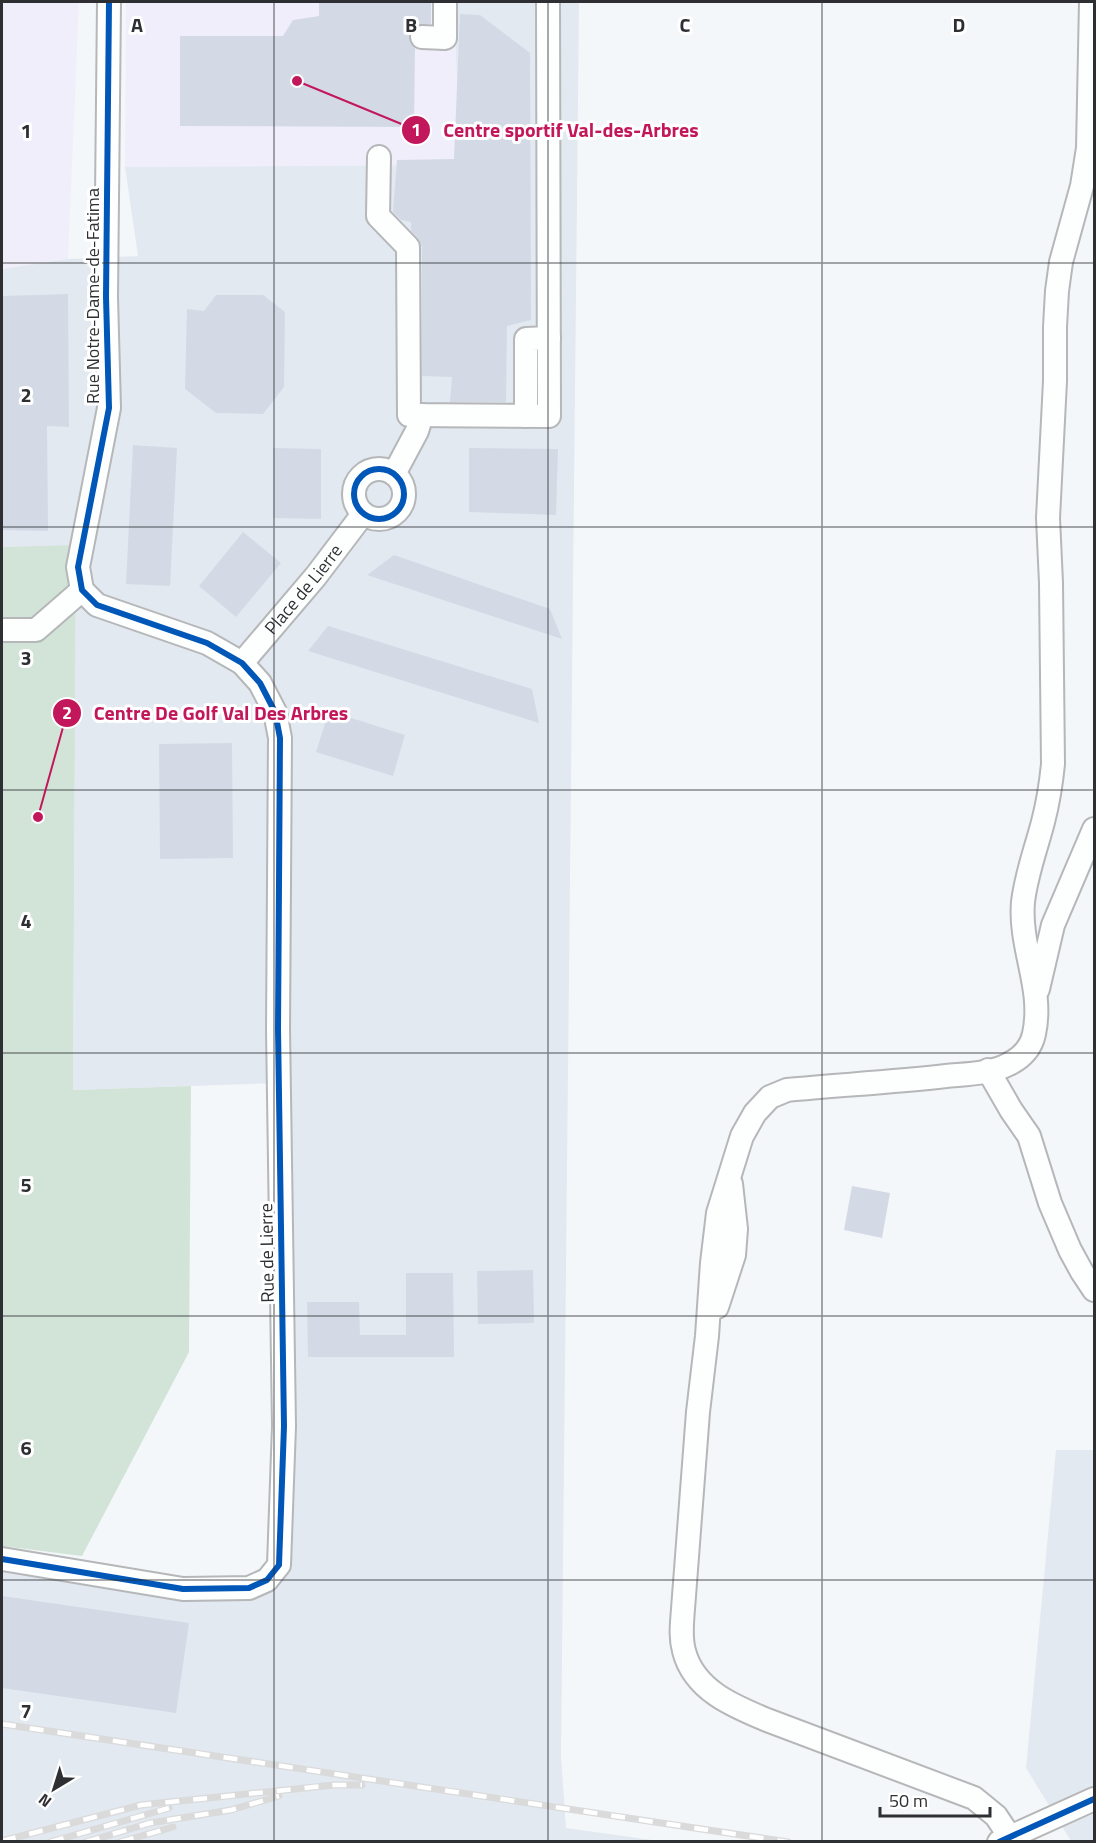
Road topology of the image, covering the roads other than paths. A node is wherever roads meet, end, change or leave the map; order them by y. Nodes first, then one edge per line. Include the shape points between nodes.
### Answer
1 (109, 2) edge
2 (445, 2) edge
3 (548, 2) edge
4 (1091, 2) edge
5 (422, 37) dead end
6 (379, 157) dead end
7 (422, 416) junction
8 (394, 474) junction
9 (363, 514) junction
10 (82, 590) junction
11 (2, 630) edge
12 (242, 663) junction
13 (1095, 828) edge
14 (1037, 993) junction
15 (988, 1070) junction
16 (1095, 1290) edge
17 (2, 1559) edge
18 (1095, 1799) edge
19 (1005, 1839) edge

1 - 10 street, Rue Notre-Dame-de-Fatima via 109,408 78,567
2 - 5 street via 445,38
3 - 7 street via 549,416
4 - 14 street via 1088,148 1061,262 1055,327 1048,518 1053,764 1023,903 1023,929
6 - 7 street via 378,216 408,247 409,415
7 - 8 street
8 - 9 street via 374,469 360,477 353,492
8 - 9 street via 404,491 404,500 395,514 379,519
9 - 12 street, Place de Lierre
10 - 11 street via 36,630
10 - 12 street via 98,605 207,643
12 - 17 street, Rue de Lierre via 260,683 275,712 280,738 278,1029 284,1426 279,1565 267,1580 249,1588 183,1589
13 - 14 street via 1053,925
14 - 15 street via 1034,1034 1028,1048 1006,1066
15 - 16 street via 1029,1136 1050,1203 1082,1272
15 - 19 street via 787,1090 770,1097 742,1136 718,1213 712,1263 682,1637 690,1666 710,1691 740,1709 974,1798 996,1816
18 - 19 street

